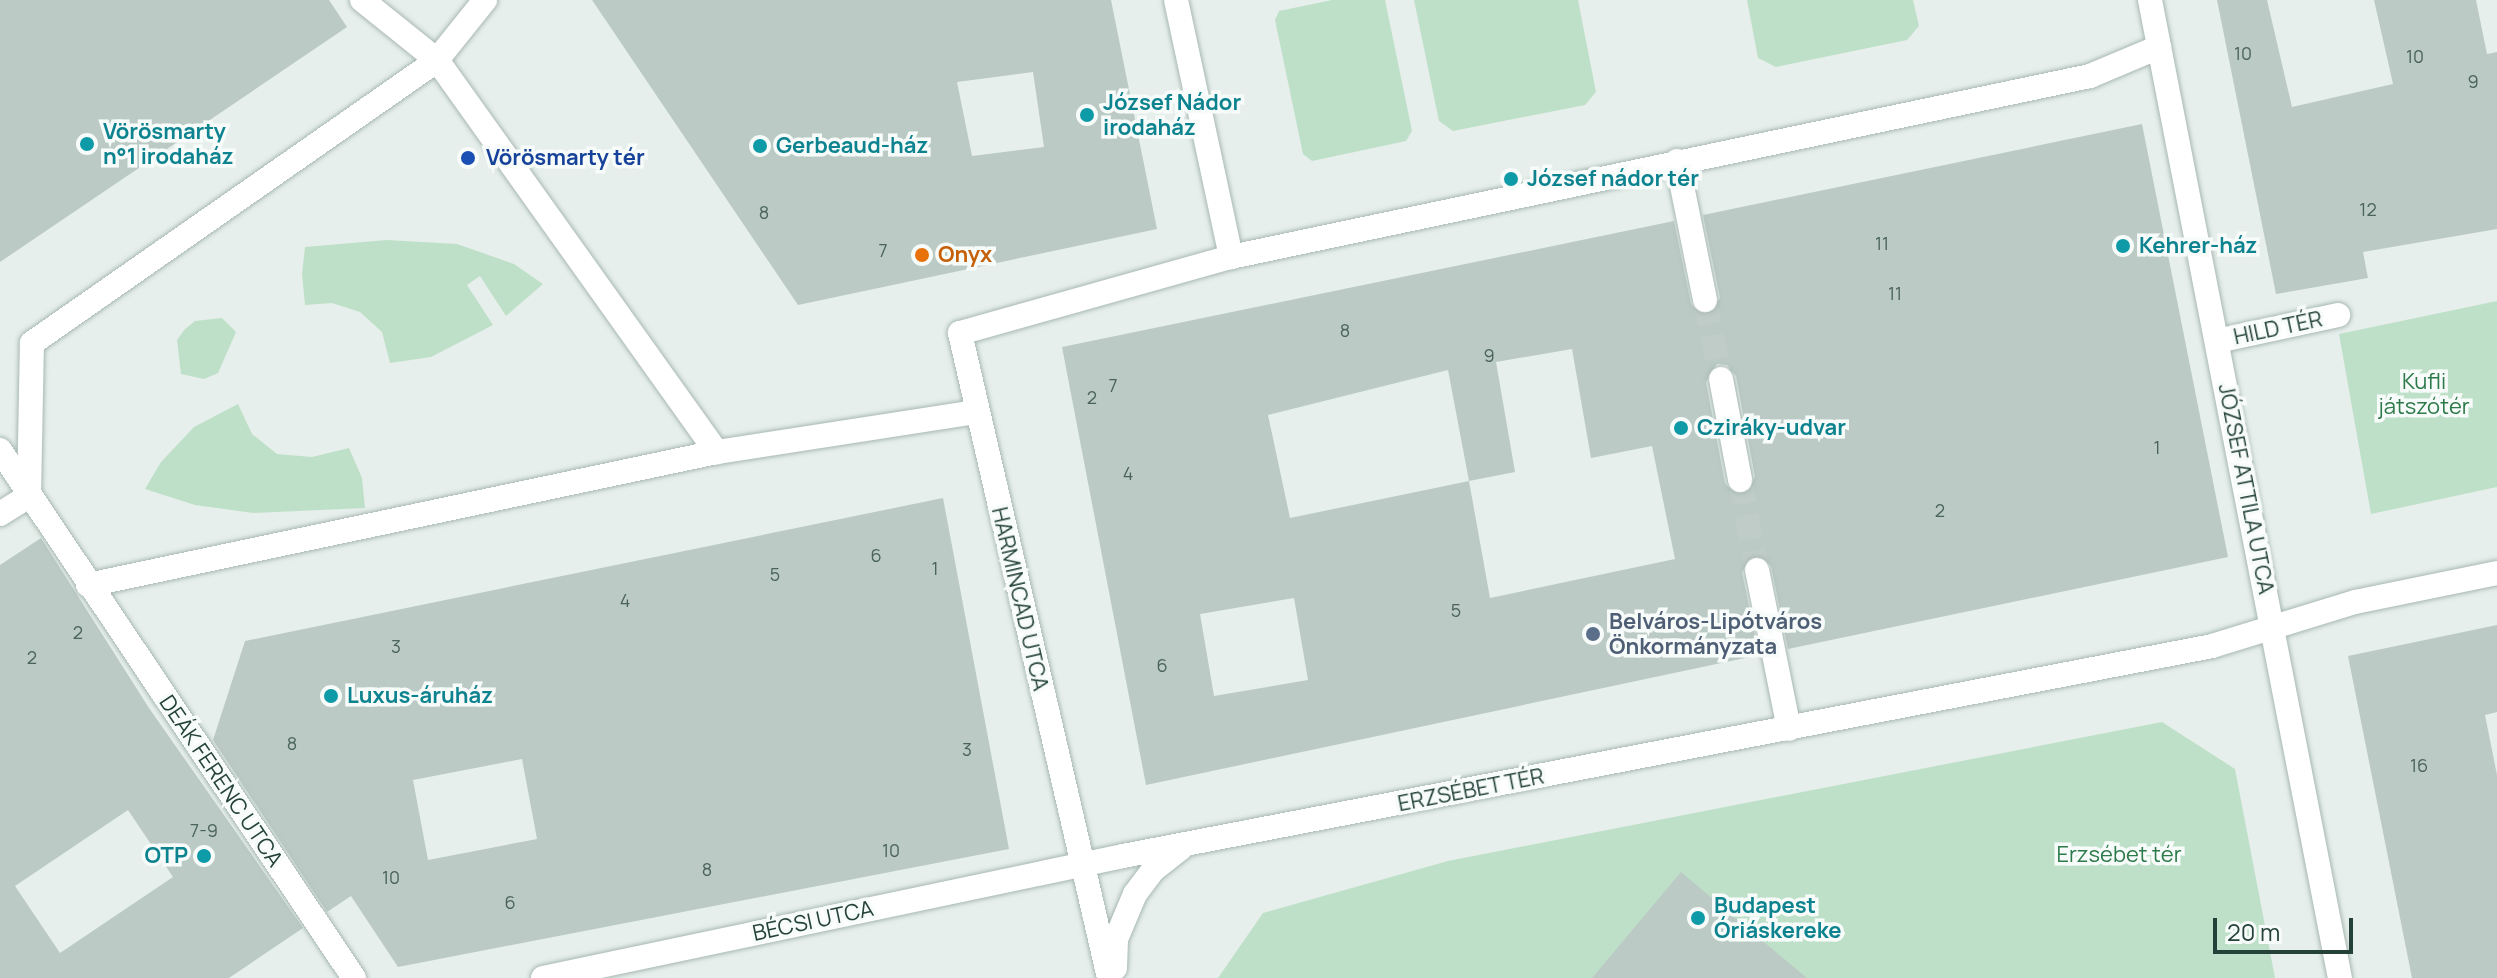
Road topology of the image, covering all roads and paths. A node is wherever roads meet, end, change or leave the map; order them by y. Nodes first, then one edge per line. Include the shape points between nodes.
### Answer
1 (485, 0) edge
2 (1176, 0) edge
3 (2150, 0) edge
4 (365, 4) edge
5 (2159, 47) junction
6 (437, 60) junction
7 (1677, 161) junction
8 (1231, 257) junction
9 (1705, 300) tunnel mouth
10 (2338, 315) dead end
11 (2217, 341) junction
12 (1721, 379) tunnel mouth
13 (976, 412) junction
14 (0, 450) edge
15 (717, 452) junction
16 (1740, 480) tunnel mouth
17 (29, 496) junction
18 (0, 514) edge
19 (1757, 570) tunnel mouth
20 (2497, 573) edge
21 (88, 585) junction
22 (2274, 628) junction
23 (1789, 729) junction
24 (1186, 844) junction
25 (1084, 864) junction
26 (354, 978) edge
27 (543, 978) edge
28 (1112, 978) edge
29 (2340, 978) edge

1 - 6 street
2 - 8 street
3 - 5 street, JÓZSEF ATTILA UTCA
4 - 6 street
5 - 7 street via 2090,76
5 - 11 street, JÓZSEF ATTILA UTCA
6 - 15 street
6 - 17 street via 32,343
7 - 8 street
7 - 9 street
8 - 13 street, HARMINCAD UTCA via 960,333
10 - 11 street, HILD TÉR
11 - 22 street, JÓZSEF ATTILA UTCA
12 - 16 street
13 - 15 street
13 - 25 street, HARMINCAD UTCA
14 - 17 street
15 - 21 street
17 - 18 street
17 - 21 street
19 - 23 street
20 - 22 street, ERZSÉBET TÉR via 2355,602
21 - 26 street, DEÁK FERENC UTCA
22 - 23 street, ERZSÉBET TÉR via 2212,646
22 - 29 street, JÓZSEF ATTILA UTCA
23 - 24 street, ERZSÉBET TÉR
24 - 25 street, ERZSÉBET TÉR
24 - 28 street, ERZSÉBET TÉR via 1153,870 1135,894 1116,939
25 - 27 street, BÉCSI UTCA
25 - 28 street, ERZSÉBET TÉR

